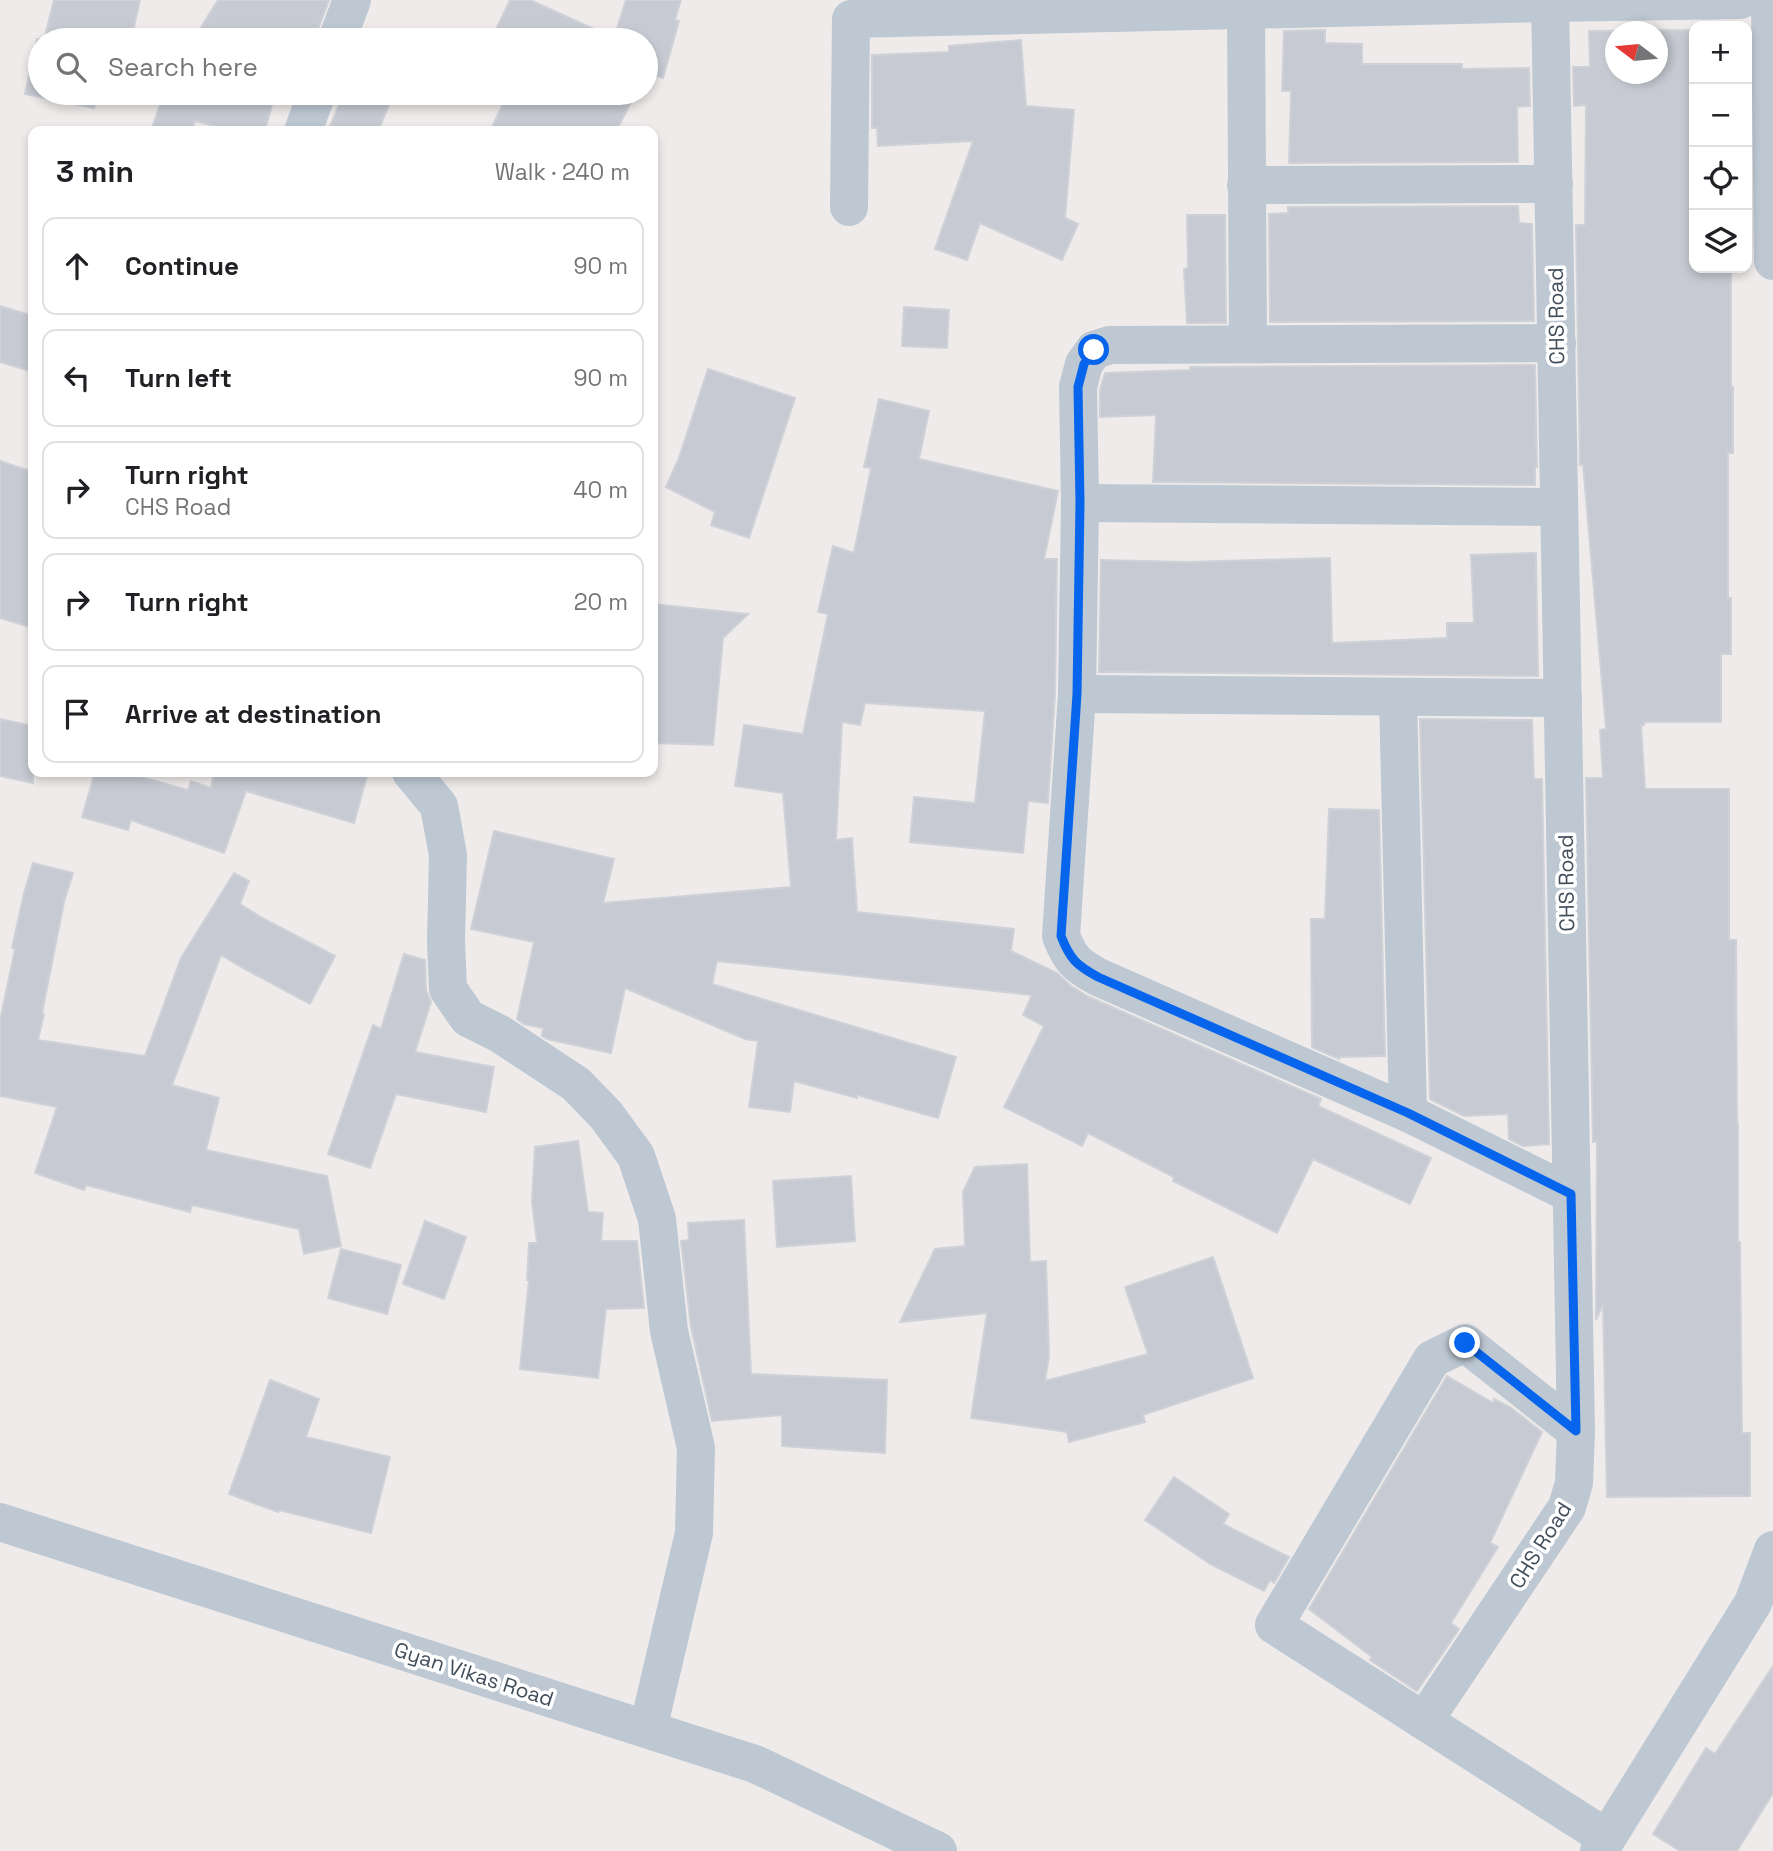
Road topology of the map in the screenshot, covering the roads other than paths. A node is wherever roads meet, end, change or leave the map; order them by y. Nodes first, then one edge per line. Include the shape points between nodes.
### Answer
1 (352, 0) edge
2 (1740, 0) edge
3 (1770, 0) edge
4 (1550, 1) edge
5 (1246, 10) junction
6 (342, 28) edge
7 (313, 105) edge
8 (305, 126) edge
9 (1554, 184) junction
10 (1247, 185) junction
11 (849, 207) dead end
12 (1773, 261) edge
13 (1248, 344) junction
14 (1557, 344) junction
15 (1080, 503) junction
16 (1559, 507) junction
17 (1077, 694) junction
18 (1398, 696) junction
19 (1563, 698) junction
20 (415, 777) edge
21 (1408, 1113) junction
22 (1571, 1194) junction
23 (1576, 1431) junction
24 (0, 1522) edge
25 (1773, 1550) edge
26 (1424, 1721) junction
27 (648, 1729) junction
28 (1603, 1844) edge
29 (938, 1851) edge

1 - 6 street
2 - 4 street
3 - 12 street
4 - 5 street
4 - 9 street, CHS Road
5 - 10 street
5 - 11 street via 851,19
7 - 8 street
9 - 10 street
9 - 14 street, CHS Road
10 - 13 street
13 - 14 street
13 - 15 street via 1110,345 1094,350 1084,364 1078,387
14 - 16 street, CHS Road
15 - 16 street
15 - 17 street
16 - 19 street, CHS Road
17 - 18 street
17 - 21 street via 1061,936 1068,954 1079,967 1098,977
18 - 19 street
18 - 21 street
19 - 22 street, CHS Road
20 - 27 street via 439,806 449,855 448,989 468,1018 576,1084 606,1115 636,1156 657,1219 669,1331 696,1448 694,1533
21 - 22 street
22 - 23 street, CHS Road
23 - 26 street, CHS Road via 1574,1483 1567,1507
23 - 26 street via 1465,1343 1432,1359 1274,1625
24 - 27 street, Gyan Vikas Road
25 - 28 street via 1752,1603
26 - 28 street
27 - 29 street, Gyan Vikas Road via 755,1764

